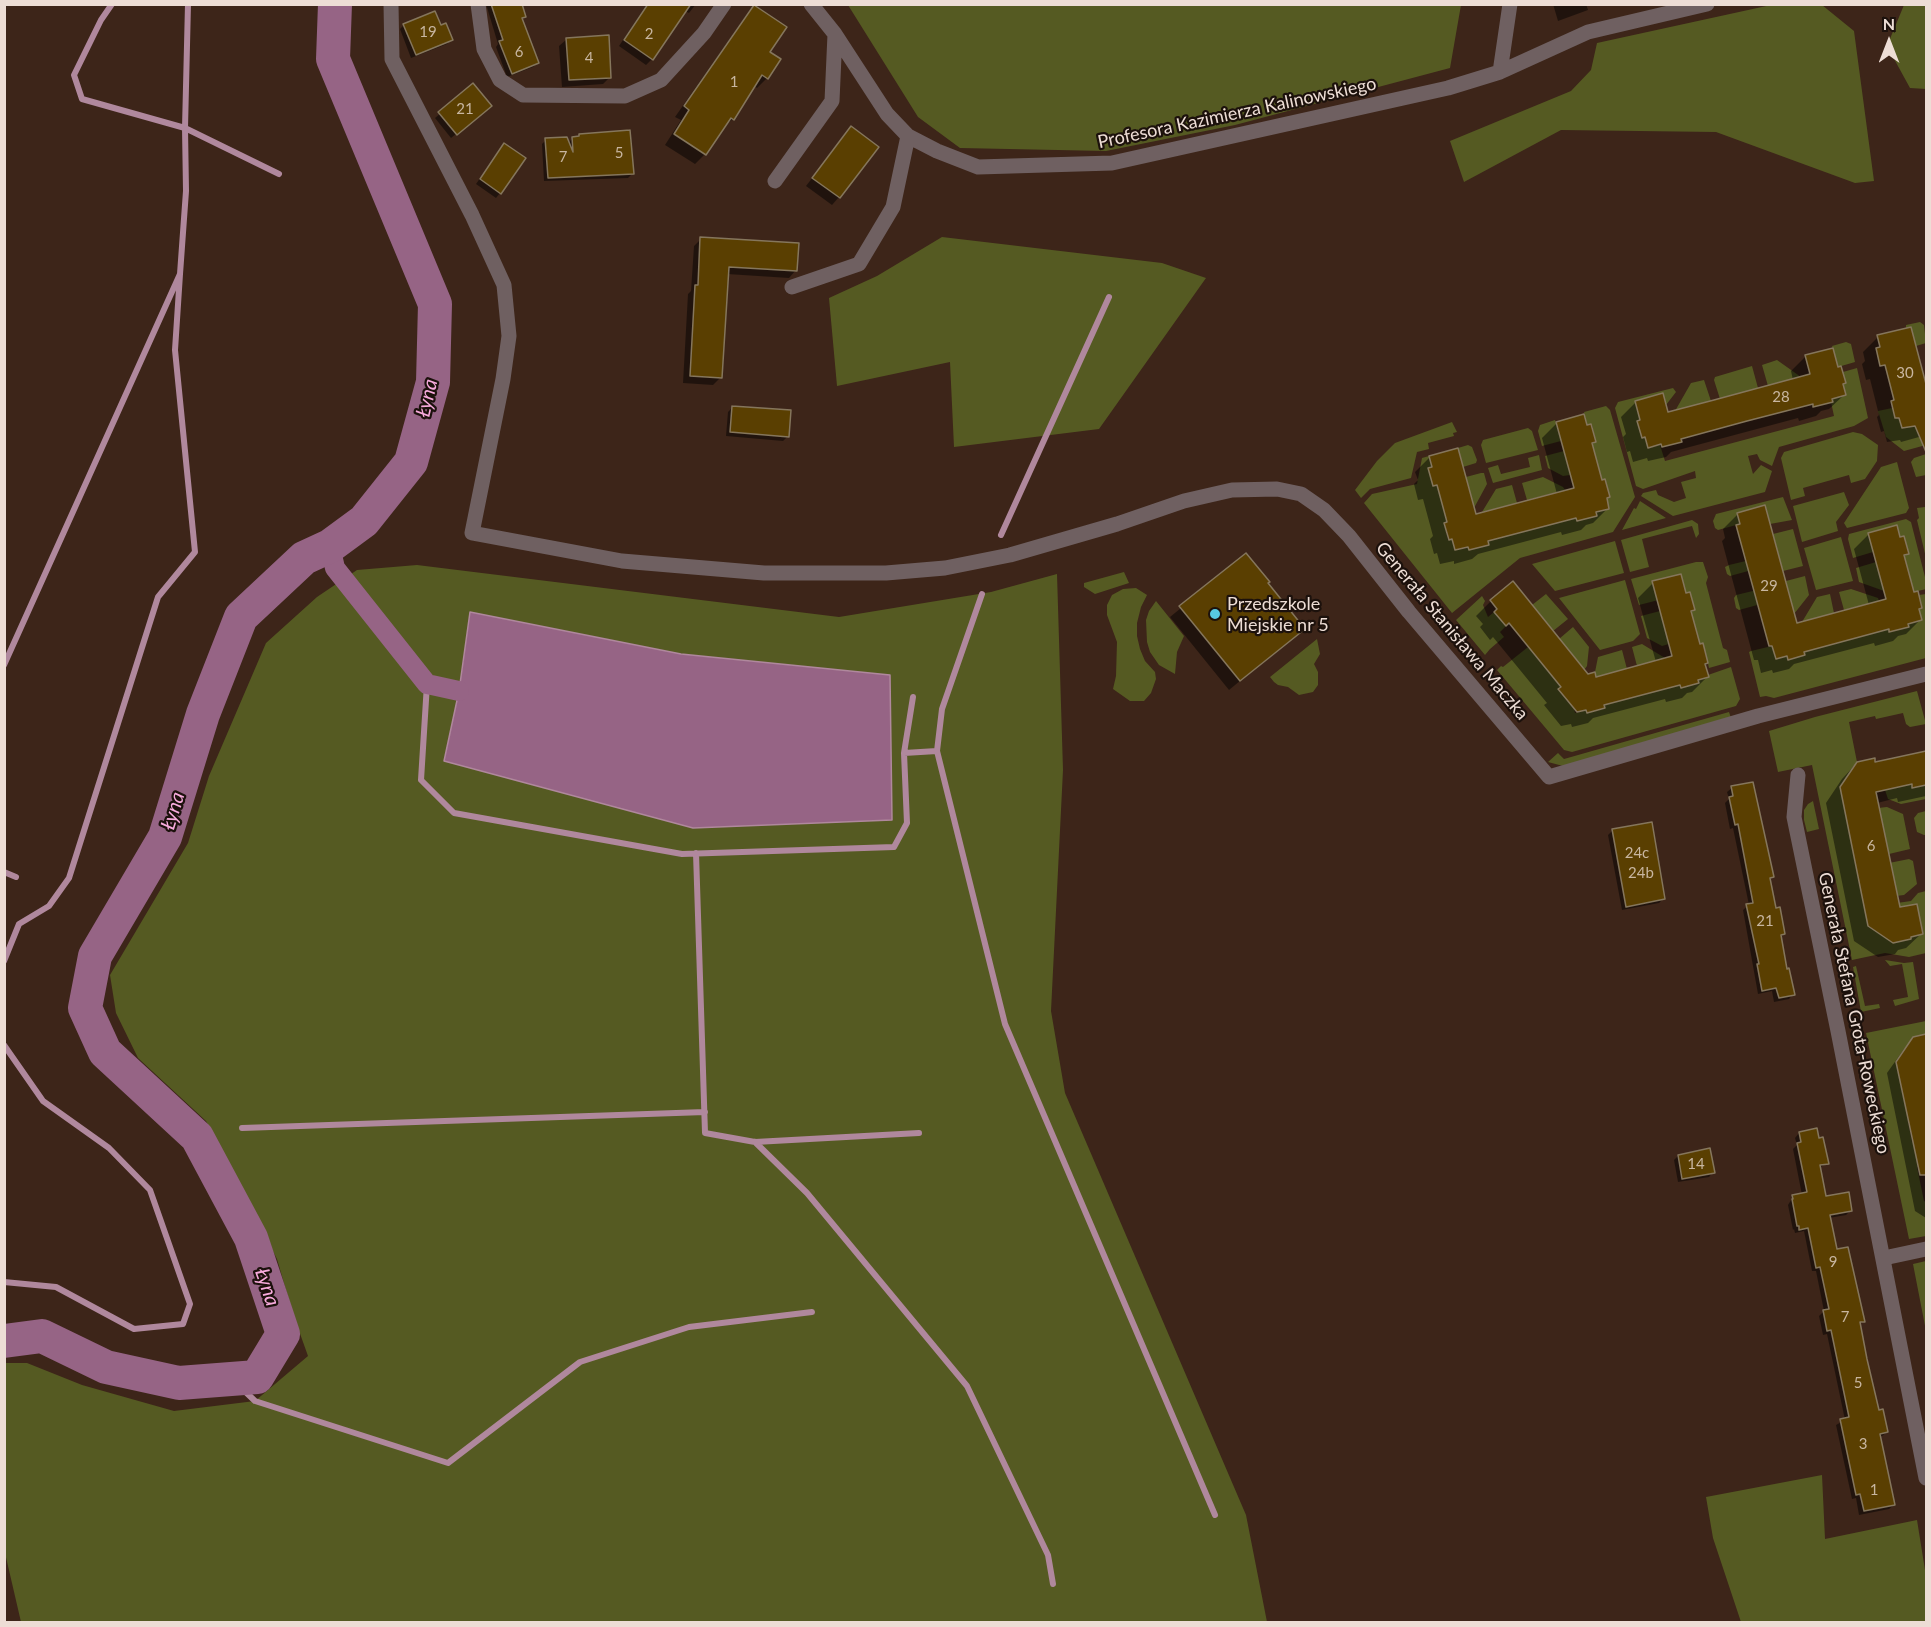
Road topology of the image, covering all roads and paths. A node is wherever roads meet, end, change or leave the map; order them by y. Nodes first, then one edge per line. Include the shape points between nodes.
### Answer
1 (391, 4) edge
2 (478, 4) edge
3 (724, 4) edge
4 (811, 4) edge
5 (1510, 4) edge
6 (1703, 5) edge
7 (835, 34) junction
8 (1500, 72) junction
9 (908, 136) junction
10 (775, 181) dead end
11 (792, 287) dead end
12 (1926, 674) edge
13 (1798, 775) dead end
14 (1926, 1249) edge
15 (1884, 1257) junction
16 (1926, 1478) edge

1 - 12 street, Generała Stanisława Maczka via 392,59 504,285 509,336 472,533 622,561 764,573 886,573 945,568 1010,555 1232,490 1277,489 1301,494 1324,510 1349,536 1549,777 1758,716
2 - 3 street via 484,49 500,80 523,95 625,96 661,80 704,33
4 - 7 street, Profesora Kazimierza Kalinowskiego
5 - 8 street
6 - 8 street, Profesora Kazimierza Kalinowskiego via 1588,32
7 - 9 street, Profesora Kazimierza Kalinowskiego via 887,114
7 - 10 street via 832,101
8 - 9 street, Profesora Kazimierza Kalinowskiego via 1448,88 1112,163 978,166
9 - 11 street via 893,207 859,264
13 - 15 street, Generała Stefana Grota-Roweckiego via 1794,817
14 - 15 street
15 - 16 street, Generała Stefana Grota-Roweckiego

